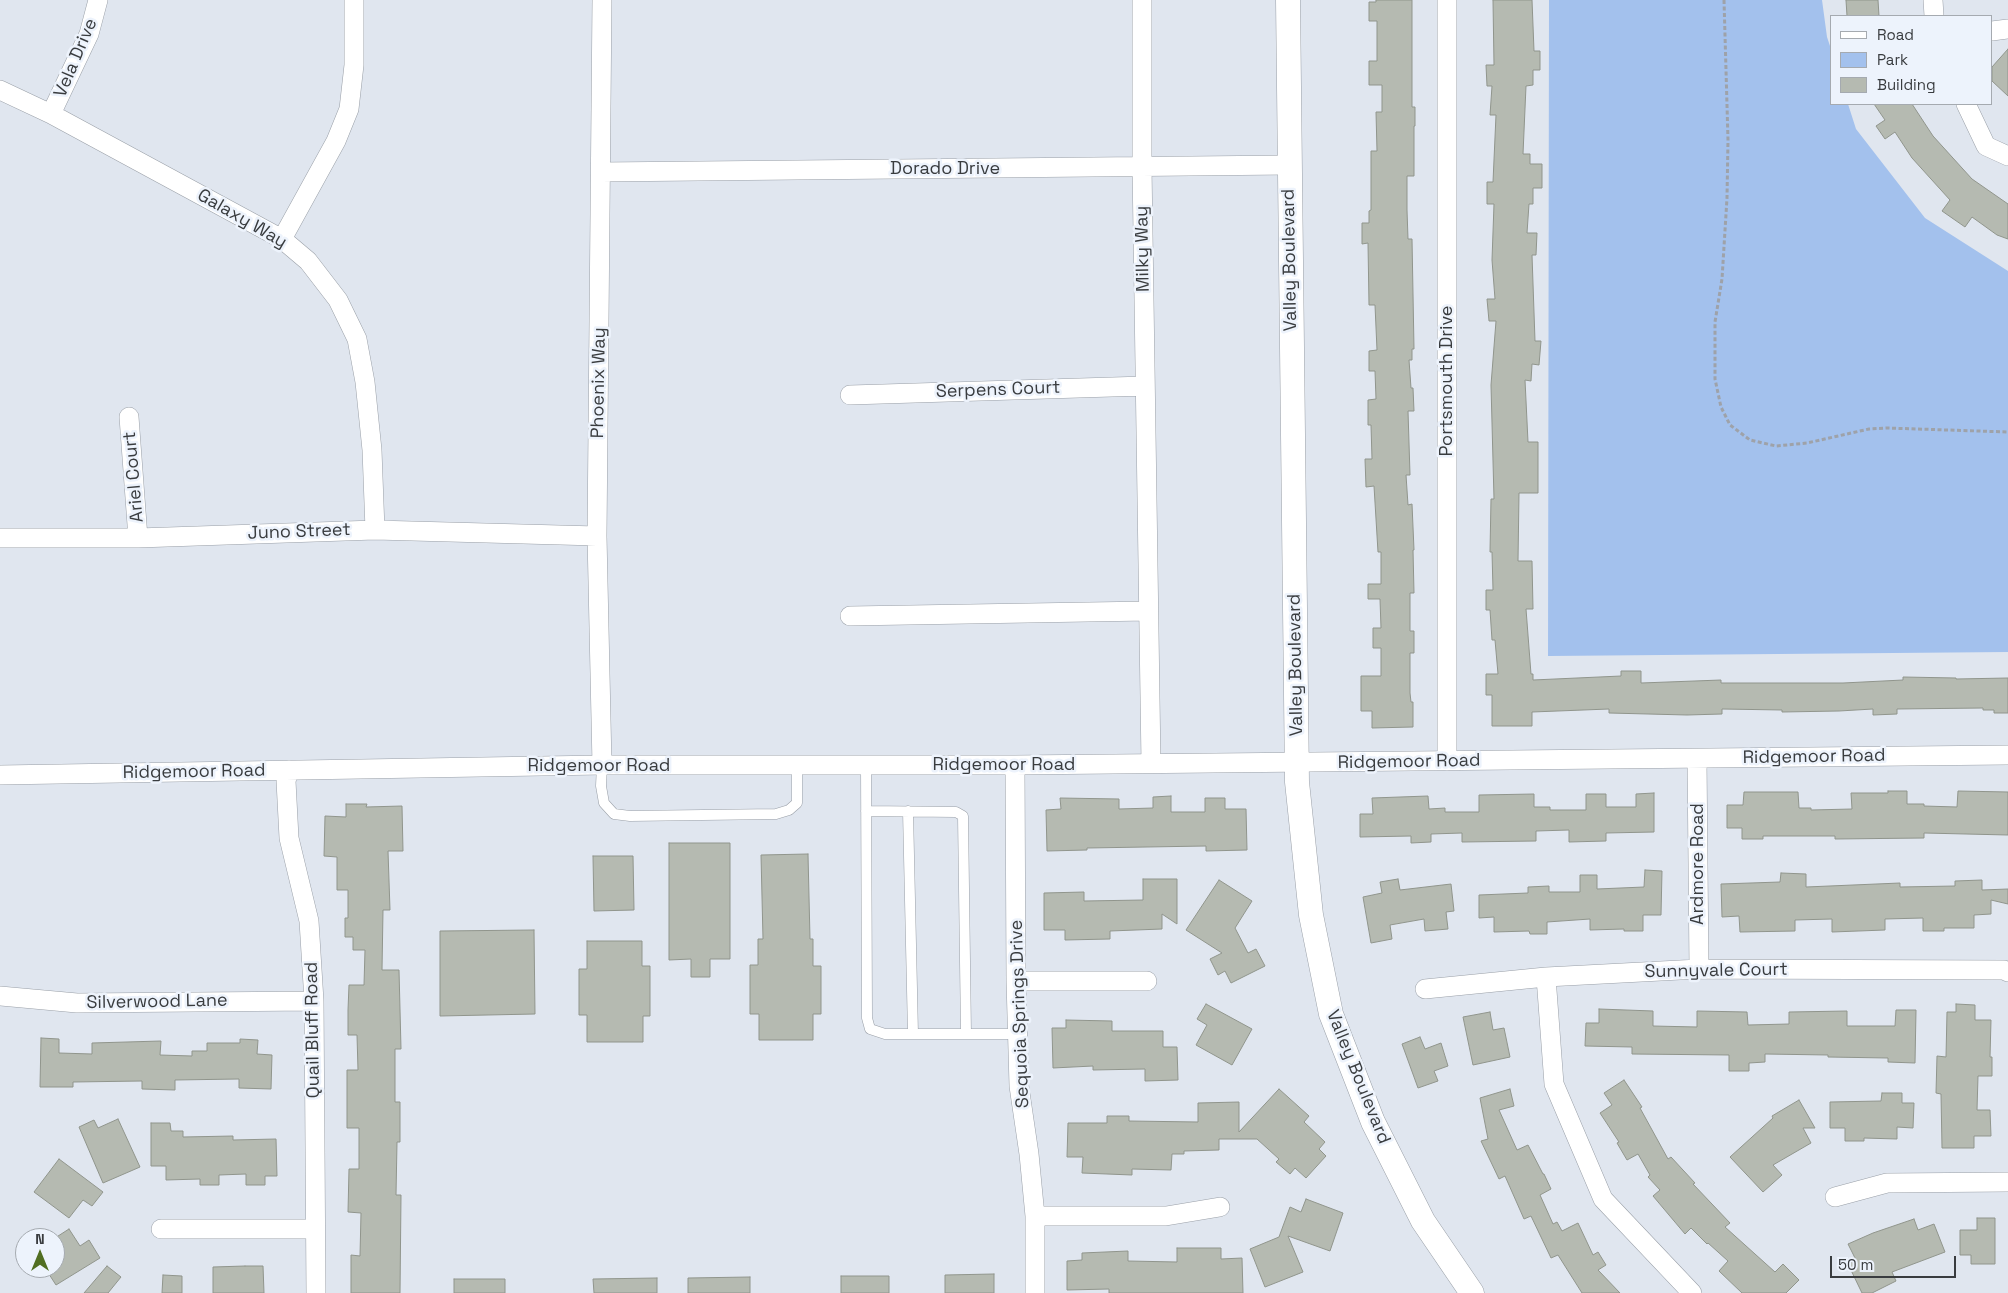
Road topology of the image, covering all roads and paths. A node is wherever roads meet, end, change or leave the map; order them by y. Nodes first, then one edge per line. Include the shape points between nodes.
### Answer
1 (98, 0) edge
2 (354, 0) edge
3 (602, 0) edge
4 (1142, 0) edge
5 (1288, 0) edge
6 (1447, 0) edge
7 (1724, 0) edge
8 (1933, 0) edge
9 (1934, 15) edge
10 (2008, 29) edge
11 (1993, 31) edge
12 (0, 90) edge
13 (1966, 105) edge
14 (51, 114) junction
15 (2008, 156) edge
16 (1289, 165) junction
17 (1142, 167) junction
18 (601, 172) junction
19 (282, 239) junction
20 (1145, 386) junction
21 (850, 395) dead end
22 (129, 417) dead end
23 (2008, 432) edge
24 (375, 530) junction
25 (598, 536) junction
26 (0, 538) edge
27 (138, 538) junction
28 (1148, 611) junction
29 (850, 616) dead end
30 (2008, 755) edge
31 (1697, 759) junction
32 (1447, 761) junction
33 (1151, 763) junction
34 (1298, 763) junction
35 (602, 765) junction
36 (797, 765) junction
37 (866, 765) junction
38 (1016, 765) junction
39 (289, 770) junction
40 (0, 775) edge
41 (866, 811) junction
42 (908, 811) junction
43 (1699, 969) junction
44 (2008, 972) edge
45 (1546, 976) junction
46 (1016, 981) junction
47 (1147, 981) dead end
48 (1425, 989) dead end
49 (0, 996) edge
50 (314, 1001) junction
51 (913, 1034) junction
52 (966, 1034) junction
53 (1018, 1034) junction
54 (2008, 1182) edge
55 (1836, 1197) dead end
56 (1220, 1207) dead end
57 (1035, 1216) junction
58 (161, 1229) dead end
59 (315, 1229) junction
60 (316, 1293) edge
61 (1035, 1293) edge
62 (1472, 1293) edge
63 (1692, 1293) edge

1 - 14 street, Vela Drive via 89,34
2 - 19 street via 354,65 349,109 336,141
3 - 18 street, Phoenix Way
4 - 17 street, Milky Way
5 - 16 street, Valley Boulevard
6 - 32 street, Portsmouth Drive
7 - 23 path via 1727,198 1714,352 1721,407 1730,425 1750,440 1776,446 1807,443 1869,429
8 - 9 street
10 - 11 street
12 - 14 street, Galaxy Way
13 - 15 street via 1986,146
14 - 19 street, Galaxy Way
16 - 17 street, Dorado Drive
16 - 34 street, Valley Boulevard
17 - 18 street, Dorado Drive
17 - 20 street, Milky Way
18 - 25 street, Phoenix Way
19 - 24 street, Galaxy Way via 308,261 338,300 357,339 372,450
20 - 21 street, Serpens Court
20 - 28 street, Milky Way
22 - 27 street, Ariel Court
24 - 25 street, Juno Street
24 - 27 street, Juno Street
25 - 35 street, Phoenix Way
26 - 27 street, Juno Street
28 - 29 street
28 - 33 street, Milky Way
30 - 31 street, Ridgemoor Road
31 - 32 street, Ridgemoor Road
31 - 43 street, Ardmore Road
32 - 34 street, Ridgemoor Road
33 - 34 street, Ridgemoor Road
33 - 38 street, Ridgemoor Road
34 - 62 street, Valley Boulevard via 1301,834 1311,915 1331,1014 1377,1130 1423,1220
35 - 36 street, Ridgemoor Road
35 - 36 lane via 604,803 614,814 630,816 776,814 790,810 797,803
35 - 39 street, Ridgemoor Road
36 - 37 street, Ridgemoor Road
37 - 38 street, Ridgemoor Road
37 - 41 lane
38 - 46 street, Sequoia Springs Drive
39 - 40 street, Ridgemoor Road
39 - 50 street, Quail Bluff Road via 286,781 289,838 309,921
41 - 42 lane
41 - 51 lane via 867,1018 870,1029 885,1034
42 - 51 lane
42 - 52 lane via 956,812 963,816
43 - 44 street, Sunnyvale Court
43 - 45 street, Sunnyvale Court
45 - 48 street, Sunnyvale Court
45 - 63 street via 1554,1084 1603,1200
46 - 47 street
46 - 53 street, Sequoia Springs Drive
49 - 50 street, Silverwood Lane via 78,1003
50 - 59 street, Quail Bluff Road
51 - 52 lane
52 - 53 lane
53 - 57 street, Sequoia Springs Drive via 1019,1086
54 - 55 street via 1887,1183
56 - 57 street via 1166,1216
57 - 61 street, Sequoia Springs Drive
58 - 59 street
59 - 60 street, Quail Bluff Road

